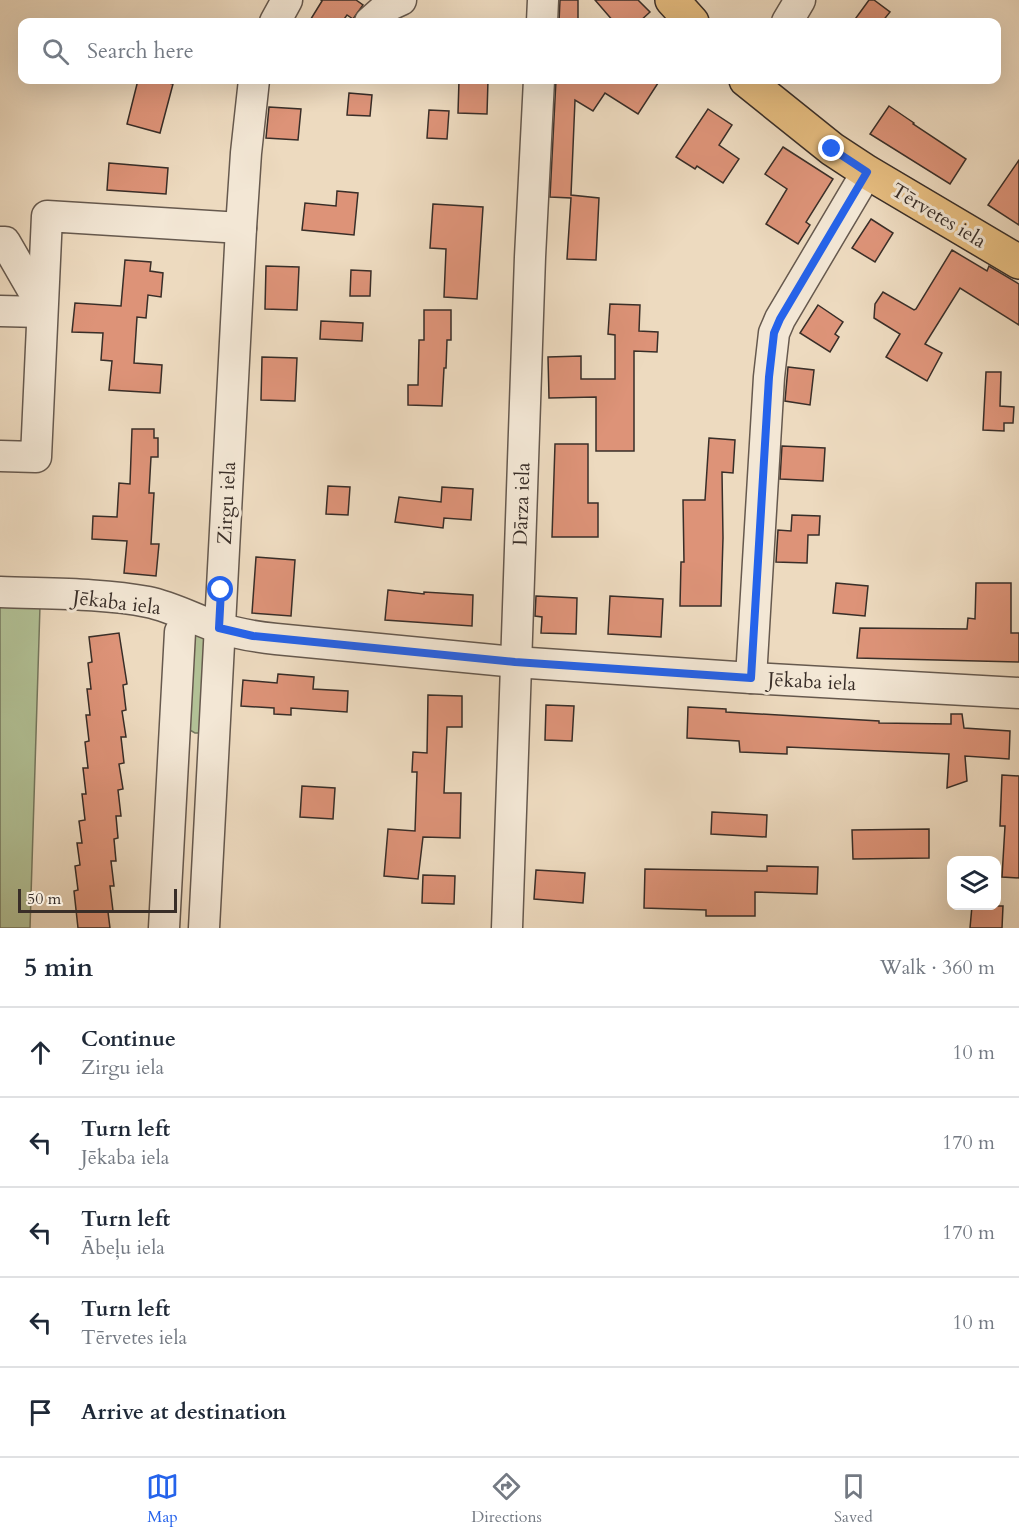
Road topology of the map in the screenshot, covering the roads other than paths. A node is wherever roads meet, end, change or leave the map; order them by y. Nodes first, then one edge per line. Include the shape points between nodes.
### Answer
1 (287, 0) edge
2 (400, 0) edge
3 (543, 0) edge
4 (672, 0) edge
5 (800, 0) edge
6 (277, 18) edge
7 (374, 18) edge
8 (542, 18) edge
9 (688, 18) edge
10 (789, 18) edge
11 (254, 84) edge
12 (539, 84) edge
13 (754, 84) edge
14 (867, 172) junction
15 (241, 228) junction
16 (0, 242) edge
17 (1019, 262) edge
18 (42, 309) junction
19 (0, 311) edge
20 (0, 456) edge
21 (0, 592) edge
22 (219, 628) junction
23 (180, 632) dead end
24 (515, 662) junction
25 (751, 678) junction
26 (1019, 693) edge
27 (174, 744) junction
28 (213, 746) junction
29 (164, 928) edge
30 (204, 928) edge
31 (507, 928) edge

1 - 6 street
2 - 7 street
3 - 8 street
4 - 9 main road
5 - 10 street
11 - 15 street, Zirgu iela
12 - 24 street, Dārza iela
13 - 14 main road, Tērvetes iela via 832,149
14 - 17 main road, Tērvetes iela
14 - 25 street via 774,333
15 - 18 street via 47,216
15 - 22 street, Zirgu iela
16 - 18 street via 5,242
18 - 19 street
18 - 20 street via 36,457
21 - 22 street, Jēkaba iela via 125,598 166,606
22 - 24 street, Jēkaba iela via 265,638
22 - 28 street, Zirgu iela
23 - 27 street
24 - 25 street, Jēkaba iela
24 - 31 street, Dārza iela
25 - 26 street, Jēkaba iela
27 - 28 street
27 - 29 street
28 - 30 street, Zirgu iela

